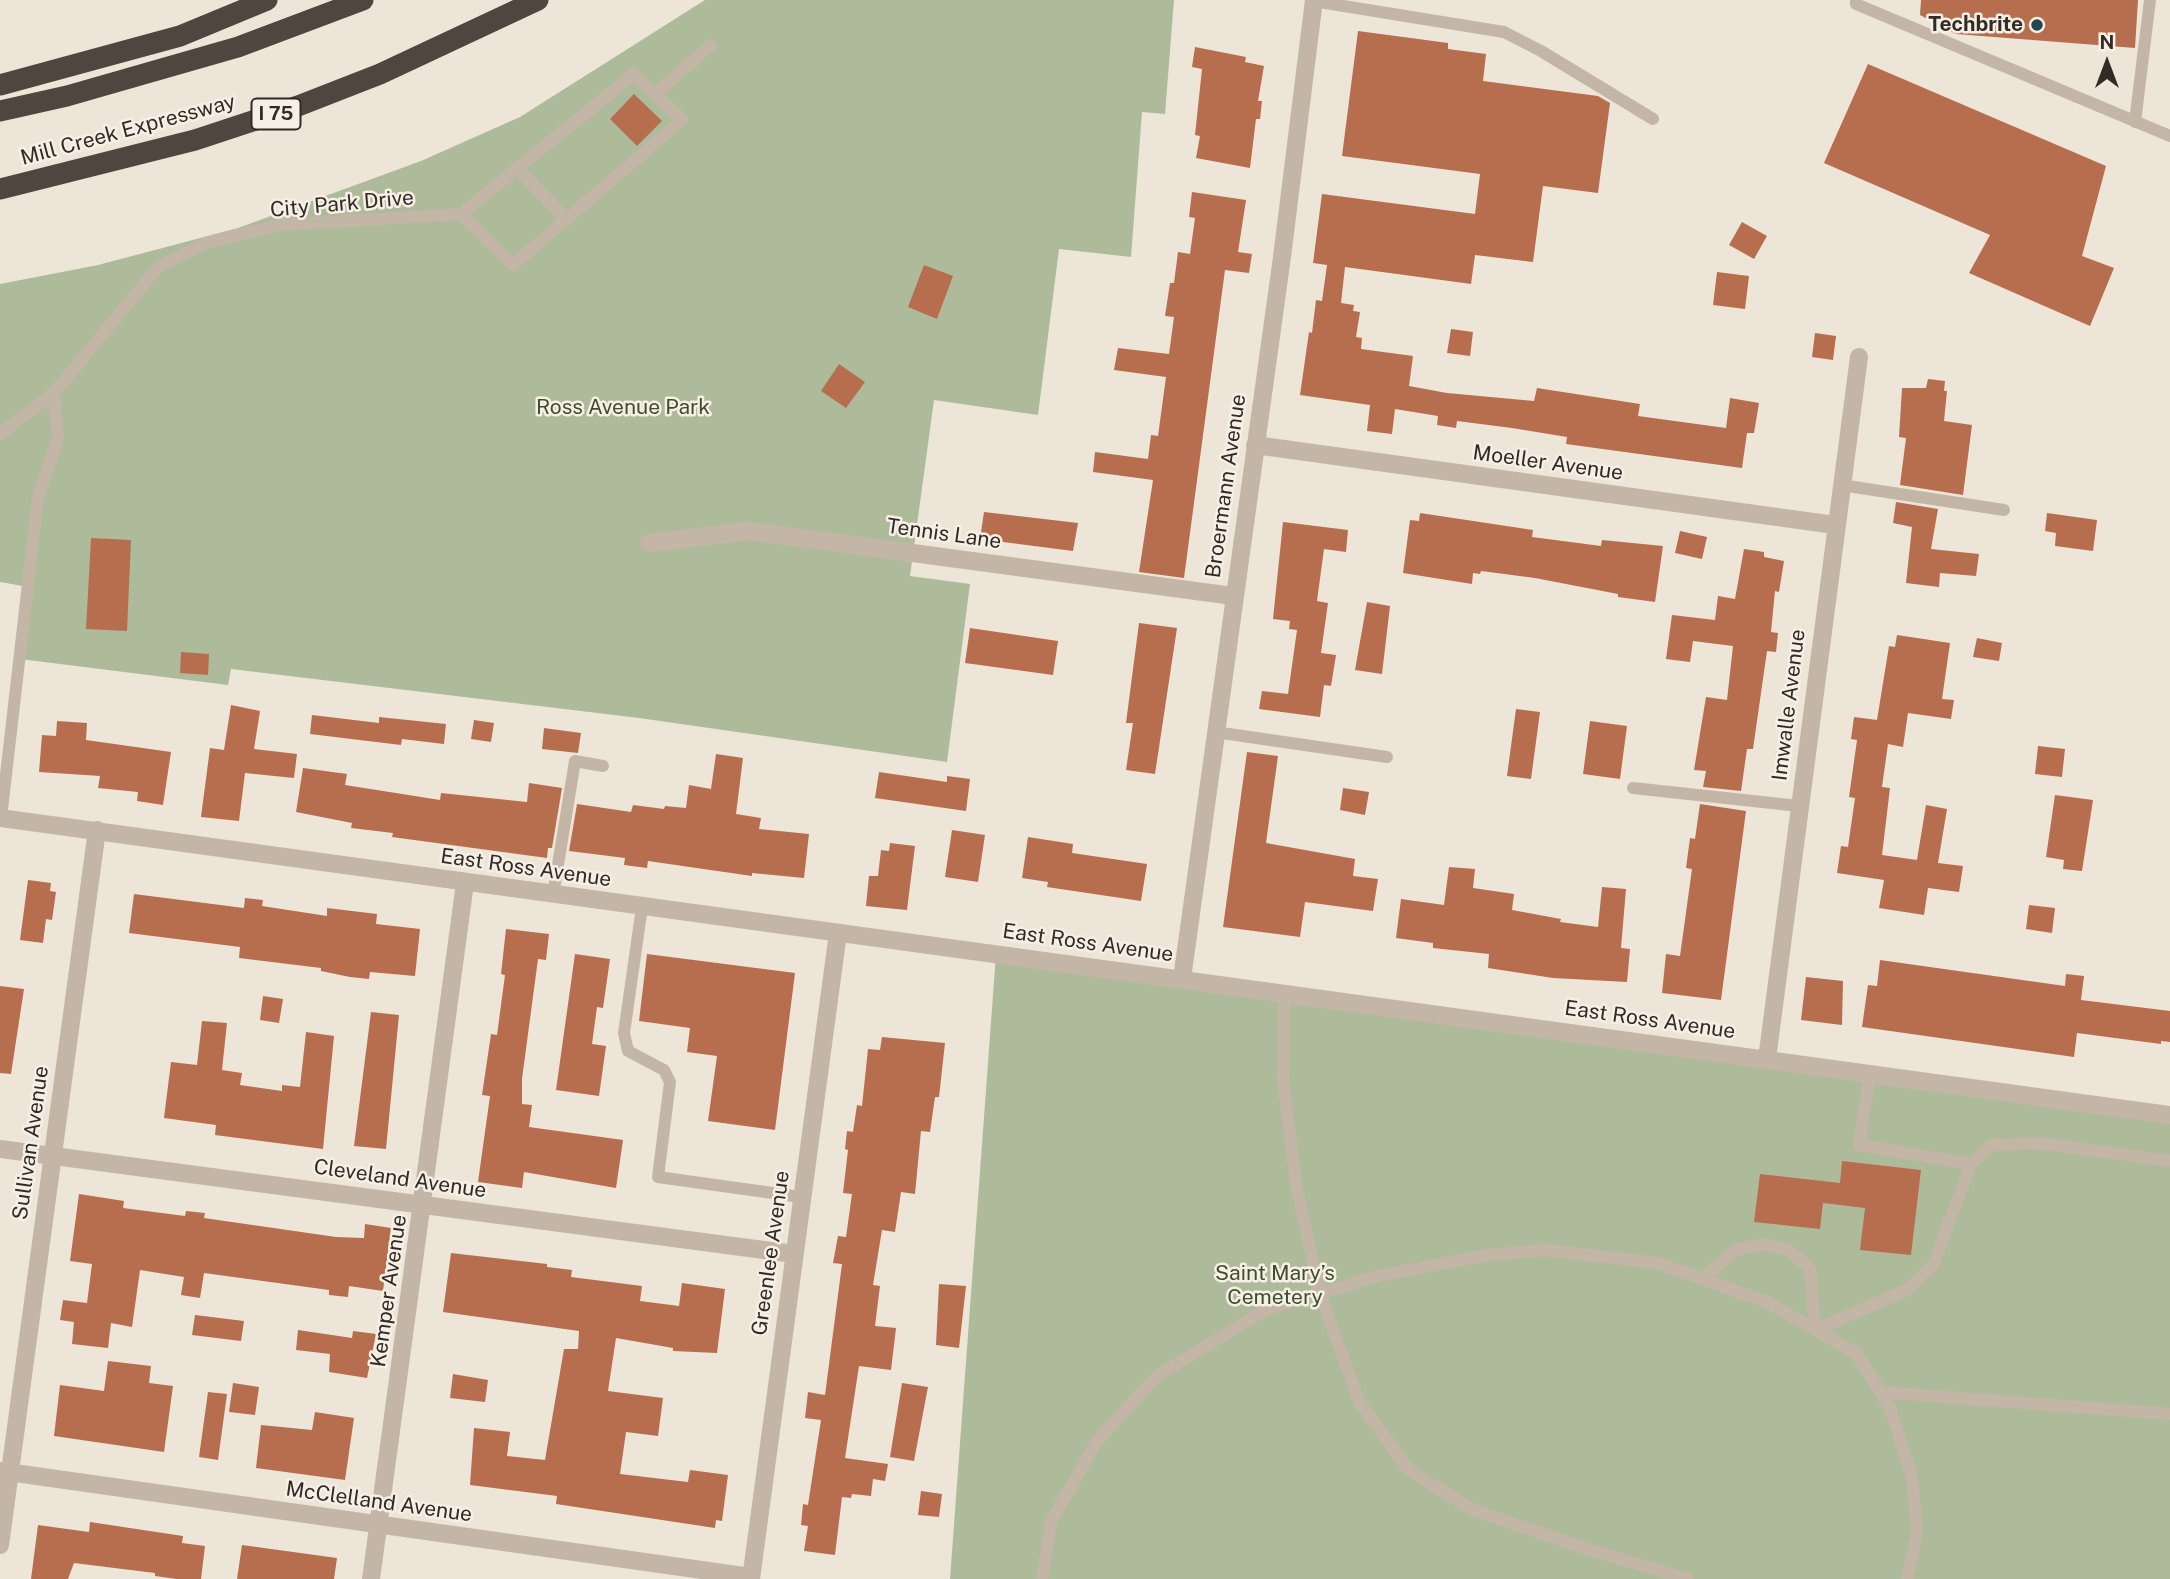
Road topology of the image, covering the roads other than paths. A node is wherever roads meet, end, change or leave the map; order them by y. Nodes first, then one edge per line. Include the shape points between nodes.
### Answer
1 (267, 0) edge
2 (363, 0) edge
3 (538, 0) edge
4 (1313, 0) edge
5 (2150, 0) edge
6 (1853, 1) edge
7 (711, 45) dead end
8 (0, 85) edge
9 (655, 94) junction
10 (0, 111) edge
11 (1653, 119) dead end
12 (2135, 122) junction
13 (2170, 136) edge
14 (517, 169) junction
15 (0, 189) edge
16 (461, 214) junction
17 (566, 219) junction
18 (1859, 358) dead end
19 (54, 393) junction
20 (0, 434) edge
21 (1255, 445) junction
22 (1841, 485) junction
23 (2004, 510) dead end
24 (1835, 525) junction
25 (649, 543) dead end
26 (1233, 596) junction
27 (1215, 732) junction
28 (1387, 757) dead end
29 (603, 766) dead end
30 (1633, 788) dead end
31 (1799, 806) junction
32 (0, 818) edge
33 (97, 831) junction
34 (465, 883) junction
35 (553, 895) junction
36 (642, 907) junction
37 (838, 933) junction
38 (1182, 979) junction
39 (1284, 993) junction
40 (1767, 1059) junction
41 (1870, 1074) junction
42 (2170, 1115) edge
43 (0, 1149) edge
44 (52, 1156) junction
45 (2170, 1161) edge
46 (1971, 1164) junction
47 (802, 1197) junction
48 (424, 1206) junction
49 (794, 1254) junction
50 (1702, 1279) junction
51 (1320, 1293) junction
52 (1815, 1330) junction
53 (1880, 1392) junction
54 (2170, 1414) edge
55 (5, 1471) edge
56 (378, 1525) junction
57 (0, 1545) edge
58 (751, 1578) edge
59 (371, 1579) edge
60 (1042, 1579) edge
61 (1687, 1579) edge
62 (1907, 1579) edge

1 - 8 highway via 180,36
2 - 10 highway via 238,47
3 - 15 highway, Mill Creek Expressway / I 75 via 380,74 298,106 183,144
4 - 11 lane via 1504,33
4 - 21 street, Broermann Avenue
5 - 12 lane
6 - 12 lane
7 - 9 lane
9 - 14 lane via 634,74
9 - 17 lane via 682,120
12 - 13 lane
14 - 16 lane
14 - 17 lane
16 - 17 lane via 513,265
16 - 19 lane, City Park Drive via 280,225 206,243 158,267
18 - 22 street, Imwalle Avenue
19 - 20 lane, City Park Drive
19 - 32 lane via 58,440 38,496
21 - 24 street, Moeller Avenue
21 - 26 street, Broermann Avenue
22 - 23 lane
22 - 24 street, Imwalle Avenue
24 - 31 street, Imwalle Avenue
25 - 26 street, Tennis Lane via 749,531
26 - 27 street, Broermann Avenue
27 - 28 lane
27 - 38 street, Broermann Avenue
29 - 35 lane via 575,761
30 - 31 lane
31 - 40 street, Imwalle Avenue
32 - 33 street, East Ross Avenue
33 - 34 street, East Ross Avenue
33 - 44 street, Sullivan Avenue
34 - 35 street, East Ross Avenue
34 - 48 street, Kemper Avenue
35 - 36 street, East Ross Avenue
36 - 37 street, East Ross Avenue
36 - 47 lane via 624,1034 628,1051 664,1070 670,1082 658,1177
37 - 38 street, East Ross Avenue
37 - 47 street, Greenlee Avenue
38 - 39 street, East Ross Avenue
39 - 40 street, East Ross Avenue
39 - 51 lane via 1283,1082 1297,1190
40 - 41 street, East Ross Avenue
41 - 42 street, East Ross Avenue
41 - 46 lane via 1859,1145
43 - 44 street, Cleveland Avenue
44 - 48 street, Cleveland Avenue
44 - 55 street, Sullivan Avenue
45 - 46 lane via 2039,1143 1992,1144
46 - 52 lane via 1933,1265 1907,1290
47 - 49 street, Greenlee Avenue
48 - 49 street, Cleveland Avenue
48 - 56 street, Kemper Avenue
49 - 58 street, Greenlee Avenue
50 - 51 lane via 1657,1263 1546,1250 1486,1255
50 - 52 lane via 1768,1302
50 - 52 lane via 1735,1250 1764,1244 1788,1250 1810,1268
51 - 60 lane via 1265,1310 1157,1376 1097,1441 1051,1522
51 - 61 lane via 1359,1402 1408,1469 1471,1509
52 - 53 lane via 1857,1354
53 - 54 lane
53 - 62 lane via 1891,1410 1912,1477 1917,1533
55 - 56 street, McClelland Avenue
55 - 57 street, Sullivan Avenue
56 - 58 street, McClelland Avenue
56 - 59 street, Kemper Avenue

